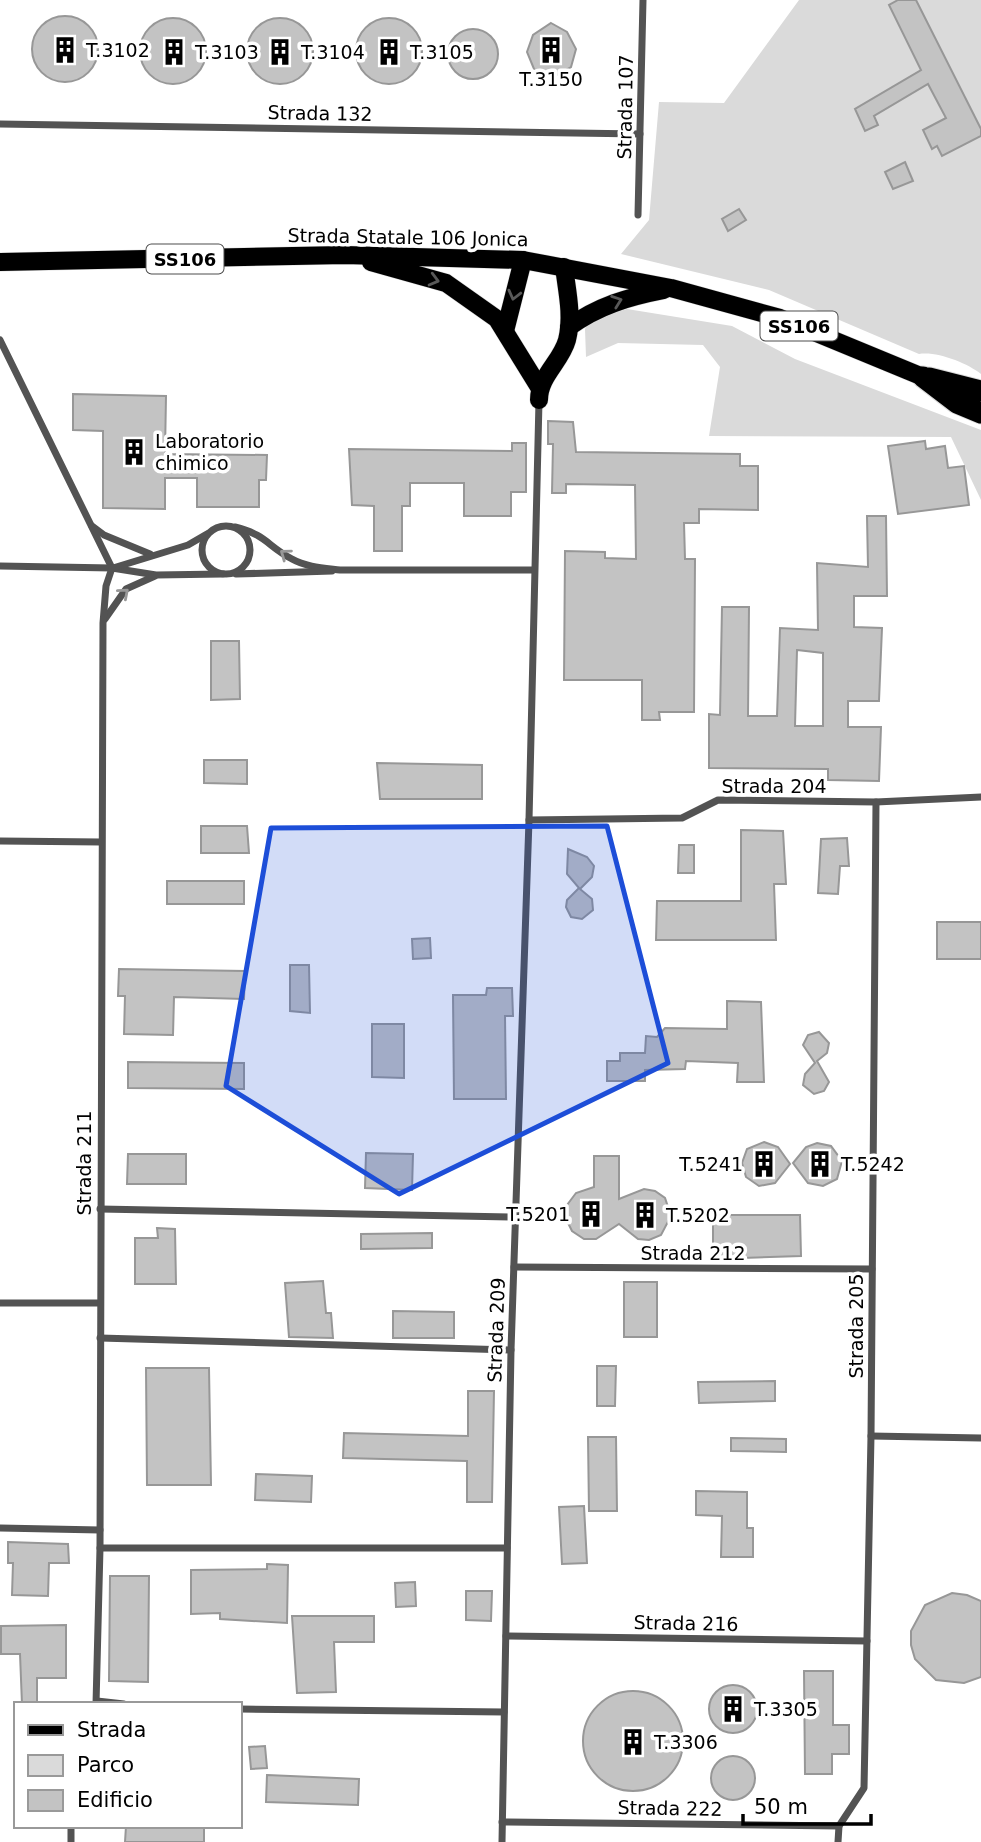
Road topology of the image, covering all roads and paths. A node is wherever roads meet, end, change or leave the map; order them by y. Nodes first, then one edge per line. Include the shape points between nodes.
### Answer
1 (643, 0) edge
2 (0, 124) edge
3 (640, 134) junction
4 (638, 215) dead end
5 (345, 255) junction
6 (523, 260) junction
7 (0, 262) edge
8 (564, 267) junction
9 (671, 288) junction
10 (569, 327) junction
11 (505, 331) junction
12 (0, 340) edge
13 (923, 377) junction
14 (981, 391) edge
15 (539, 393) junction
16 (981, 413) edge
17 (88, 522) junction
18 (235, 527) junction
19 (212, 531) junction
20 (151, 554) junction
21 (0, 566) edge
22 (112, 568) junction
23 (340, 570) junction
24 (534, 570) junction
25 (227, 574) junction
26 (156, 575) junction
27 (103, 623) junction
28 (981, 797) edge
29 (876, 802) junction
30 (530, 820) junction
31 (0, 841) edge
32 (101, 842) junction
33 (100, 1209) junction
34 (516, 1217) junction
35 (514, 1267) junction
36 (872, 1269) junction
37 (0, 1303) edge
38 (100, 1303) junction
39 (100, 1338) junction
40 (511, 1350) junction
41 (871, 1436) junction
42 (981, 1438) edge
43 (0, 1528) edge
44 (100, 1530) junction
45 (100, 1548) junction
46 (507, 1548) junction
47 (506, 1636) junction
48 (867, 1641) junction
49 (96, 1702) edge
50 (242, 1709) edge
51 (504, 1712) junction
52 (502, 1822) junction
53 (838, 1826) junction
54 (502, 1842) edge
55 (838, 1842) edge

1 - 3 lane, Strada 107
2 - 3 lane, Strada 132
3 - 4 lane, Strada 107
5 - 6 main road, Strada Statale 106 Jonica / SS106
5 - 7 main road, Strada Statale 106 Jonica / SS106
5 -> 11 main road via 446,283 497,319
6 - 8 main road, Strada Statale 106 Jonica / SS106
6 -> 11 main road
8 - 9 main road, Strada Statale 106 Jonica / SS106
8 - 10 main road
10 -> 9 main road via 591,311 627,297
9 - 13 main road, Strada Statale 106 Jonica / SS106 via 780,318
10 - 15 main road via 567,342
11 - 15 main road
12 - 17 lane
13 - 14 highway, Strada Statale 106 Jonica / SS106
13 - 16 highway, Strada Statale 106 Jonica / SS106 via 957,403
15 - 24 lane, Strada 209
17 - 20 lane
17 - 22 lane
18 - 19 lane
23 -> 18 lane via 298,562 257,533
18 - 25 lane via 247,537 251,552 244,566
19 - 20 lane via 188,545
19 - 25 lane via 202,552 209,566
20 - 22 lane
21 - 22 lane
22 - 26 lane
22 - 27 lane, Strada 211
23 - 24 lane
23 - 25 lane
24 - 30 lane, Strada 209
25 - 26 lane
27 -> 26 lane via 126,589
27 - 32 lane, Strada 211
28 - 29 lane, Strada 204
29 - 30 lane, Strada 204 via 718,800 682,818
29 - 36 lane, Strada 205
30 - 34 lane, Strada 209
31 - 32 lane
32 - 33 lane, Strada 211
33 - 34 lane
33 - 38 lane, Strada 211
34 - 35 lane, Strada 209
35 - 36 lane, Strada 212
35 - 40 lane, Strada 209
36 - 41 lane, Strada 205
37 - 38 lane
38 - 39 lane, Strada 211
39 - 40 lane
39 - 44 lane, Strada 211
40 - 46 lane, Strada 209
41 - 42 lane
41 - 48 lane, Strada 205
43 - 44 lane
44 - 45 lane, Strada 211
45 - 46 lane
45 - 49 lane, Strada 211
46 - 47 lane, Strada 209
47 - 48 lane, Strada 216
47 - 51 lane, Strada 209
48 - 53 lane, Strada 205 via 864,1788
50 - 51 lane
51 - 52 lane, Strada 209
52 - 53 lane, Strada 222
52 - 54 lane, Strada 209
53 - 55 lane

